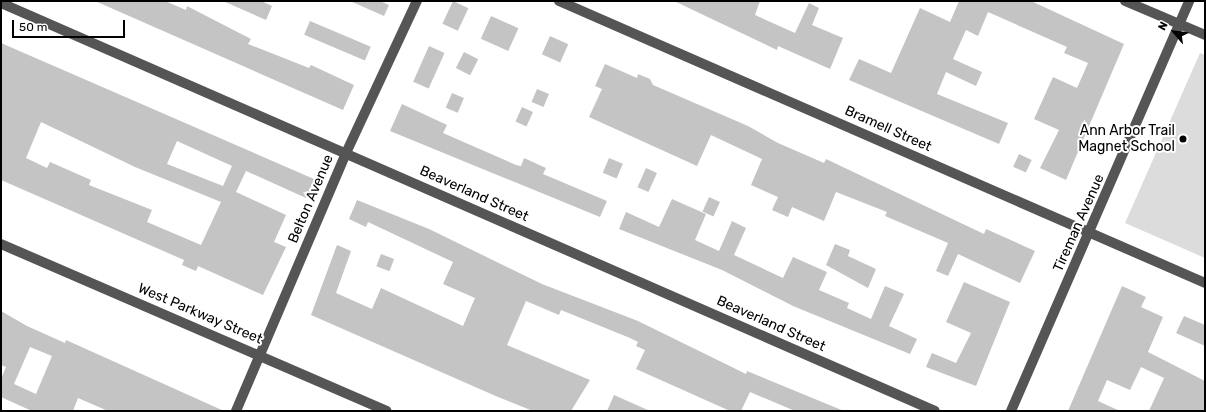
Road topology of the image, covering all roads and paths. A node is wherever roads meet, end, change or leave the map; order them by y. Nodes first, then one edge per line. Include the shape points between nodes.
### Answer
1 (417, 1) edge
2 (559, 1) edge
3 (1125, 1) edge
4 (1189, 1) edge
5 (1, 3) edge
6 (1179, 24) junction
7 (1205, 35) edge
8 (346, 153) junction
9 (1091, 233) junction
10 (1, 244) edge
11 (1205, 283) edge
12 (259, 355) junction
13 (236, 411) edge
14 (386, 411) edge
15 (936, 411) edge
16 (1011, 411) edge

1 - 8 street, Belton Avenue
2 - 9 street, Bramell Street
3 - 6 street
4 - 6 street, Tireman Avenue
5 - 8 street, Beaverland Street
6 - 7 street
6 - 9 street, Tireman Avenue
8 - 12 street, Belton Avenue
8 - 15 street, Beaverland Street
9 - 11 street, Bramell Street
9 - 16 street, Tireman Avenue
10 - 12 street, West Parkway Street
12 - 13 street, Belton Avenue
12 - 14 street, West Parkway Street

